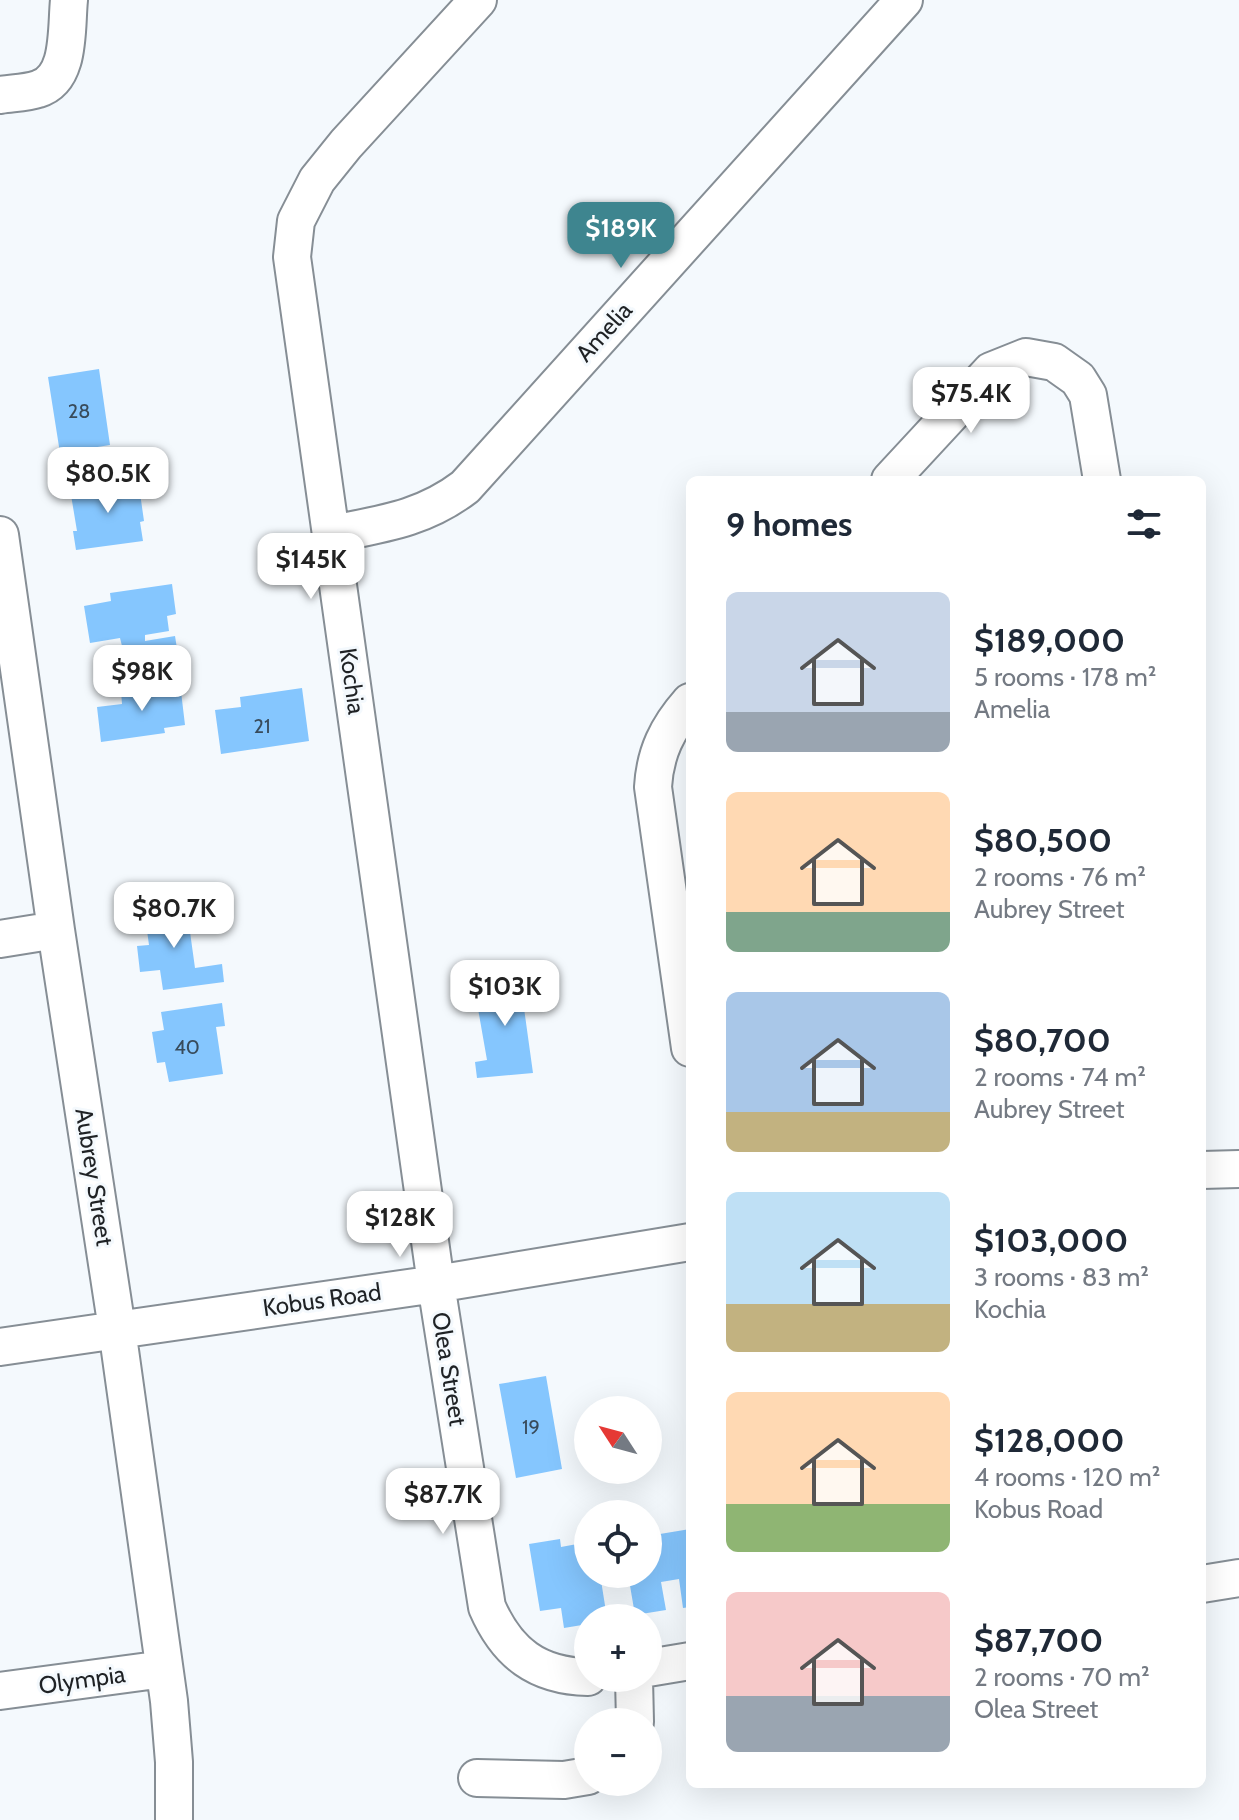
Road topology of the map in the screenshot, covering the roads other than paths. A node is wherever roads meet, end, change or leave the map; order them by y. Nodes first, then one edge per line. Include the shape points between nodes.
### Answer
1 (69, 0) edge
2 (478, 0) edge
3 (904, 0) edge
4 (0, 95) edge
5 (894, 476) edge
6 (1101, 476) edge
7 (332, 534) junction
8 (1, 553) edge
9 (686, 707) edge
10 (679, 903) edge
11 (56, 930) junction
12 (0, 939) edge
13 (686, 995) edge
14 (1239, 1169) edge
15 (1206, 1170) edge
16 (686, 1243) edge
17 (436, 1284) junction
18 (117, 1329) junction
19 (0, 1347) edge
20 (1239, 1578) edge
21 (1206, 1583) edge
22 (686, 1662) edge
23 (662, 1666) edge
24 (164, 1669) junction
25 (574, 1676) edge
26 (0, 1691) edge
27 (477, 1778) dead end
28 (574, 1778) edge
29 (174, 1820) edge

1 - 4 street via 62,66 56,76 36,90
2 - 7 street, Kochia via 346,144 317,180 296,221 292,257
3 - 7 street, Amelia via 465,487 420,514
5 - 6 street via 991,371 1026,357 1054,362 1078,379 1088,395
7 - 17 street, Kochia
8 - 11 street, Aubrey Street
9 - 10 street via 669,727 654,767 653,787
10 - 13 street
11 - 12 street
11 - 18 street, Aubrey Street
14 - 15 street
16 - 17 street, Kobus Road
17 - 18 street, Kobus Road
17 - 25 street, Olea Street via 487,1607 510,1646 536,1666
18 - 19 street, Kobus Road
18 - 24 street, Aubrey Street
20 - 21 street
22 - 23 street
24 - 26 street, Olympia
24 - 29 street, Aubrey Street
27 - 28 street

